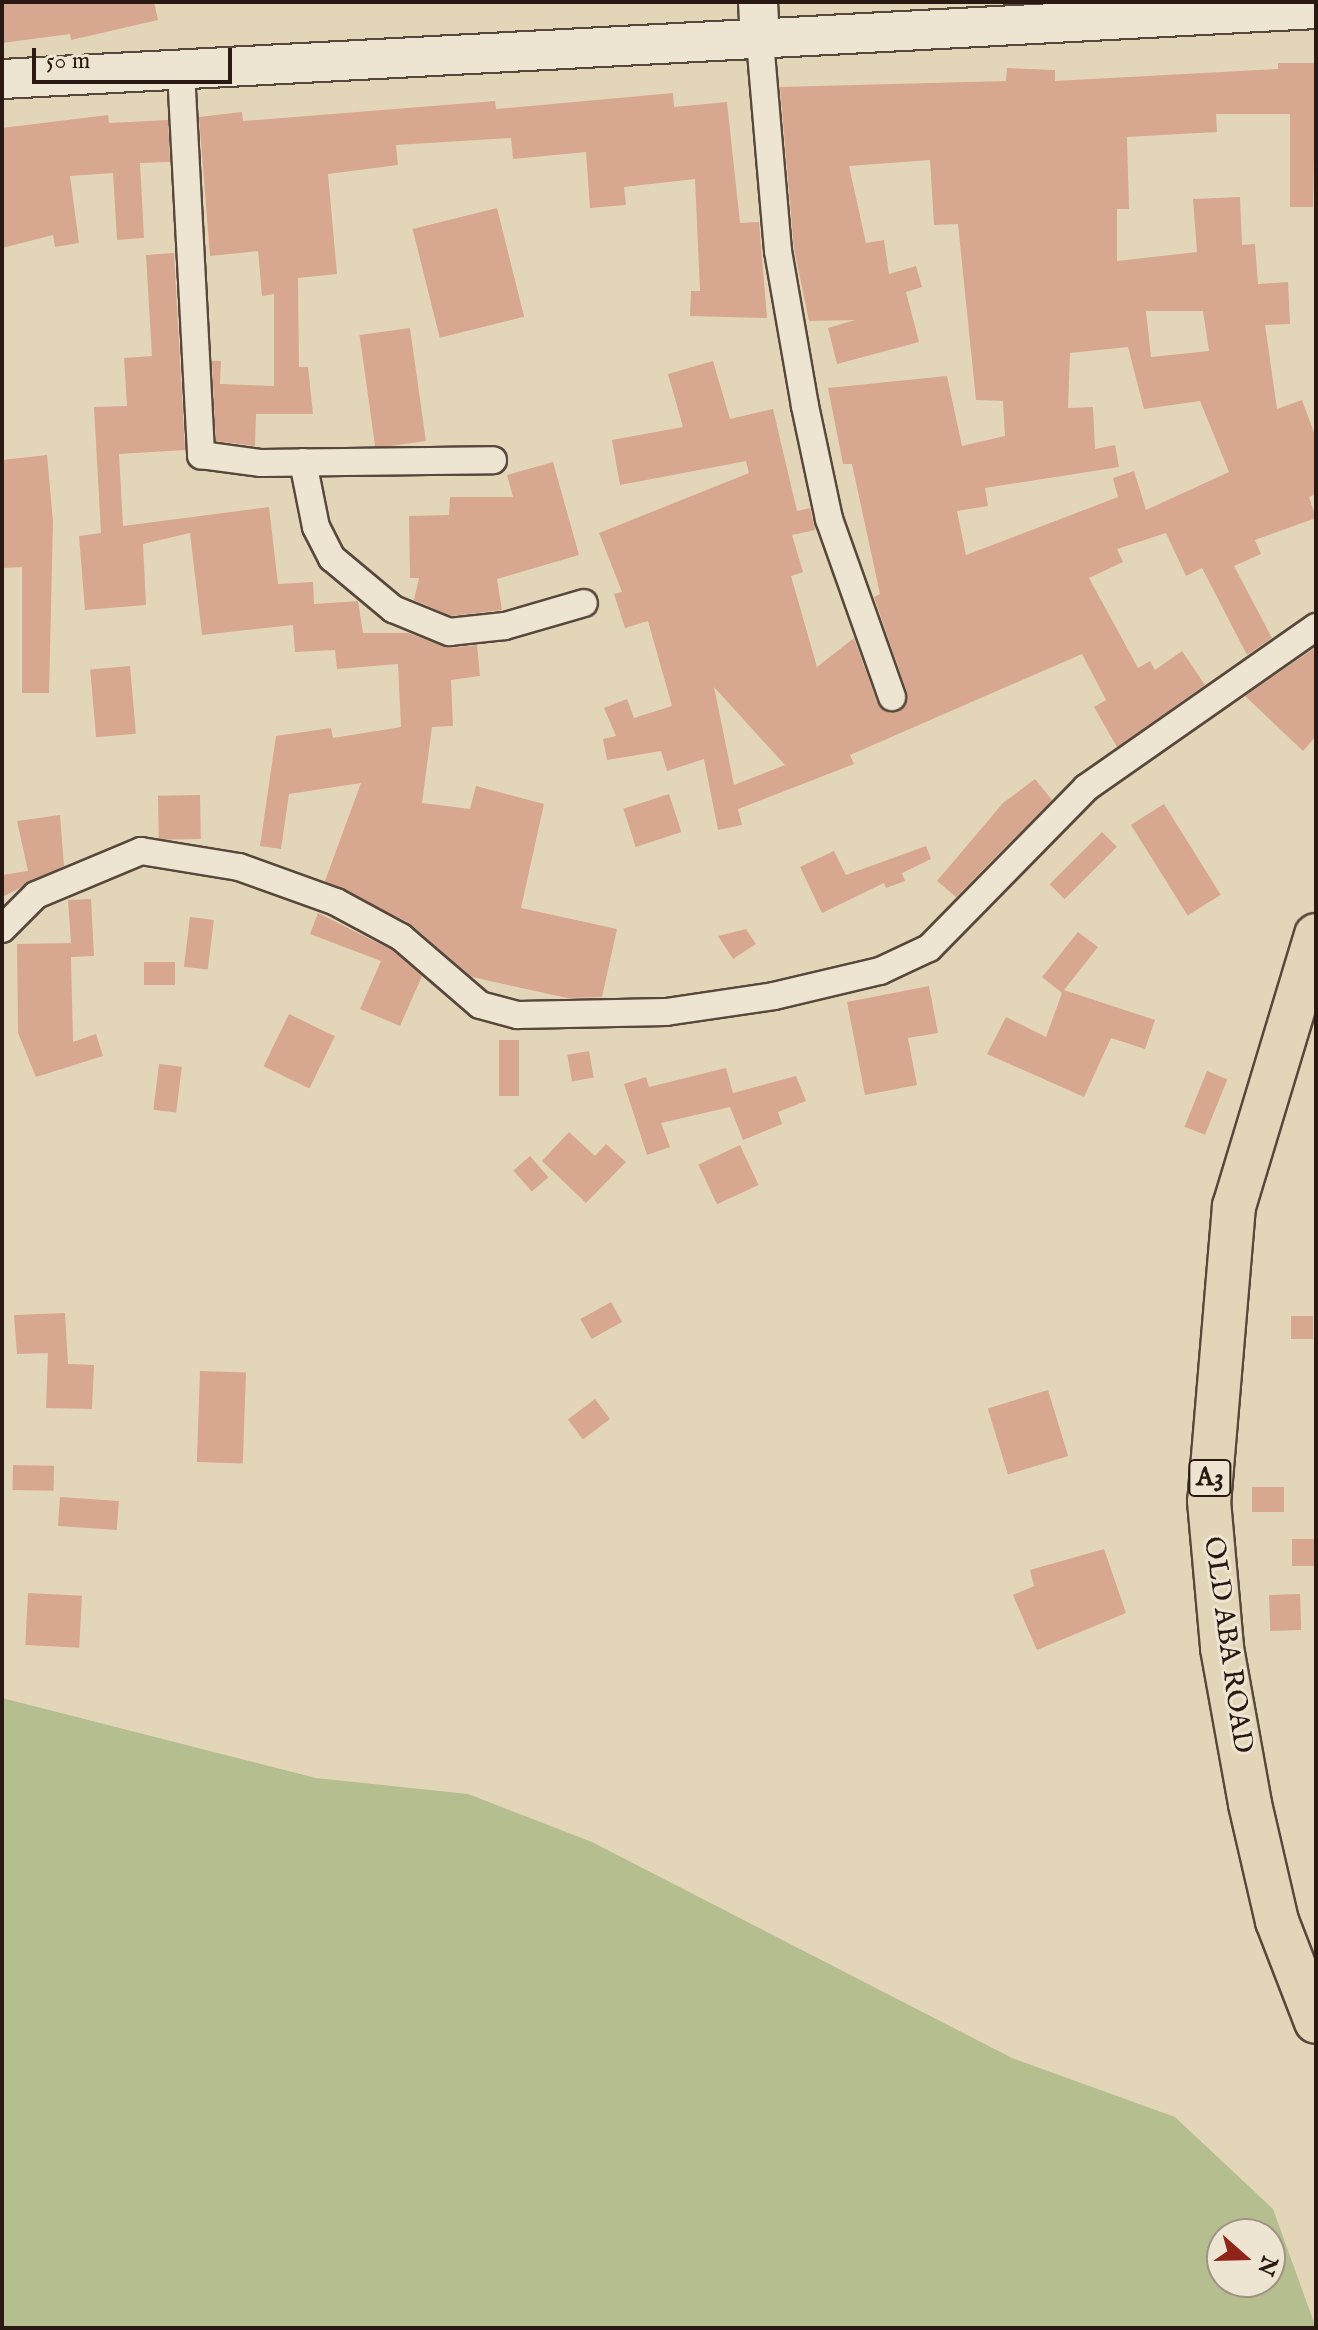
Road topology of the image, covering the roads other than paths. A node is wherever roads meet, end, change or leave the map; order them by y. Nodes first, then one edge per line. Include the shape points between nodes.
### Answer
1 (758, 2) edge
2 (1275, 7) edge
3 (1316, 9) edge
4 (760, 41) junction
5 (181, 71) junction
6 (2, 79) edge
7 (493, 460) dead end
8 (303, 462) junction
9 (584, 603) dead end
10 (1316, 627) edge
11 (892, 697) dead end
12 (2, 929) edge
13 (1316, 935) edge
14 (1316, 2022) edge

1 - 4 main road
2 - 3 main road
2 - 4 main road
4 - 5 main road
4 - 11 street via 778,251 805,406 829,519
5 - 6 main road
5 - 8 street via 201,455
7 - 8 street
8 - 9 street via 316,527 332,558 393,609 449,632 505,626
10 - 12 street via 1086,788 929,948 880,971 774,996 651,1014 518,1015 480,1005 401,937 336,902 239,867 141,851 36,895
13 - 14 main road, OLD ABA ROAD / A3 via 1234,1206 1209,1501 1222,1648 1250,1804 1277,1921

